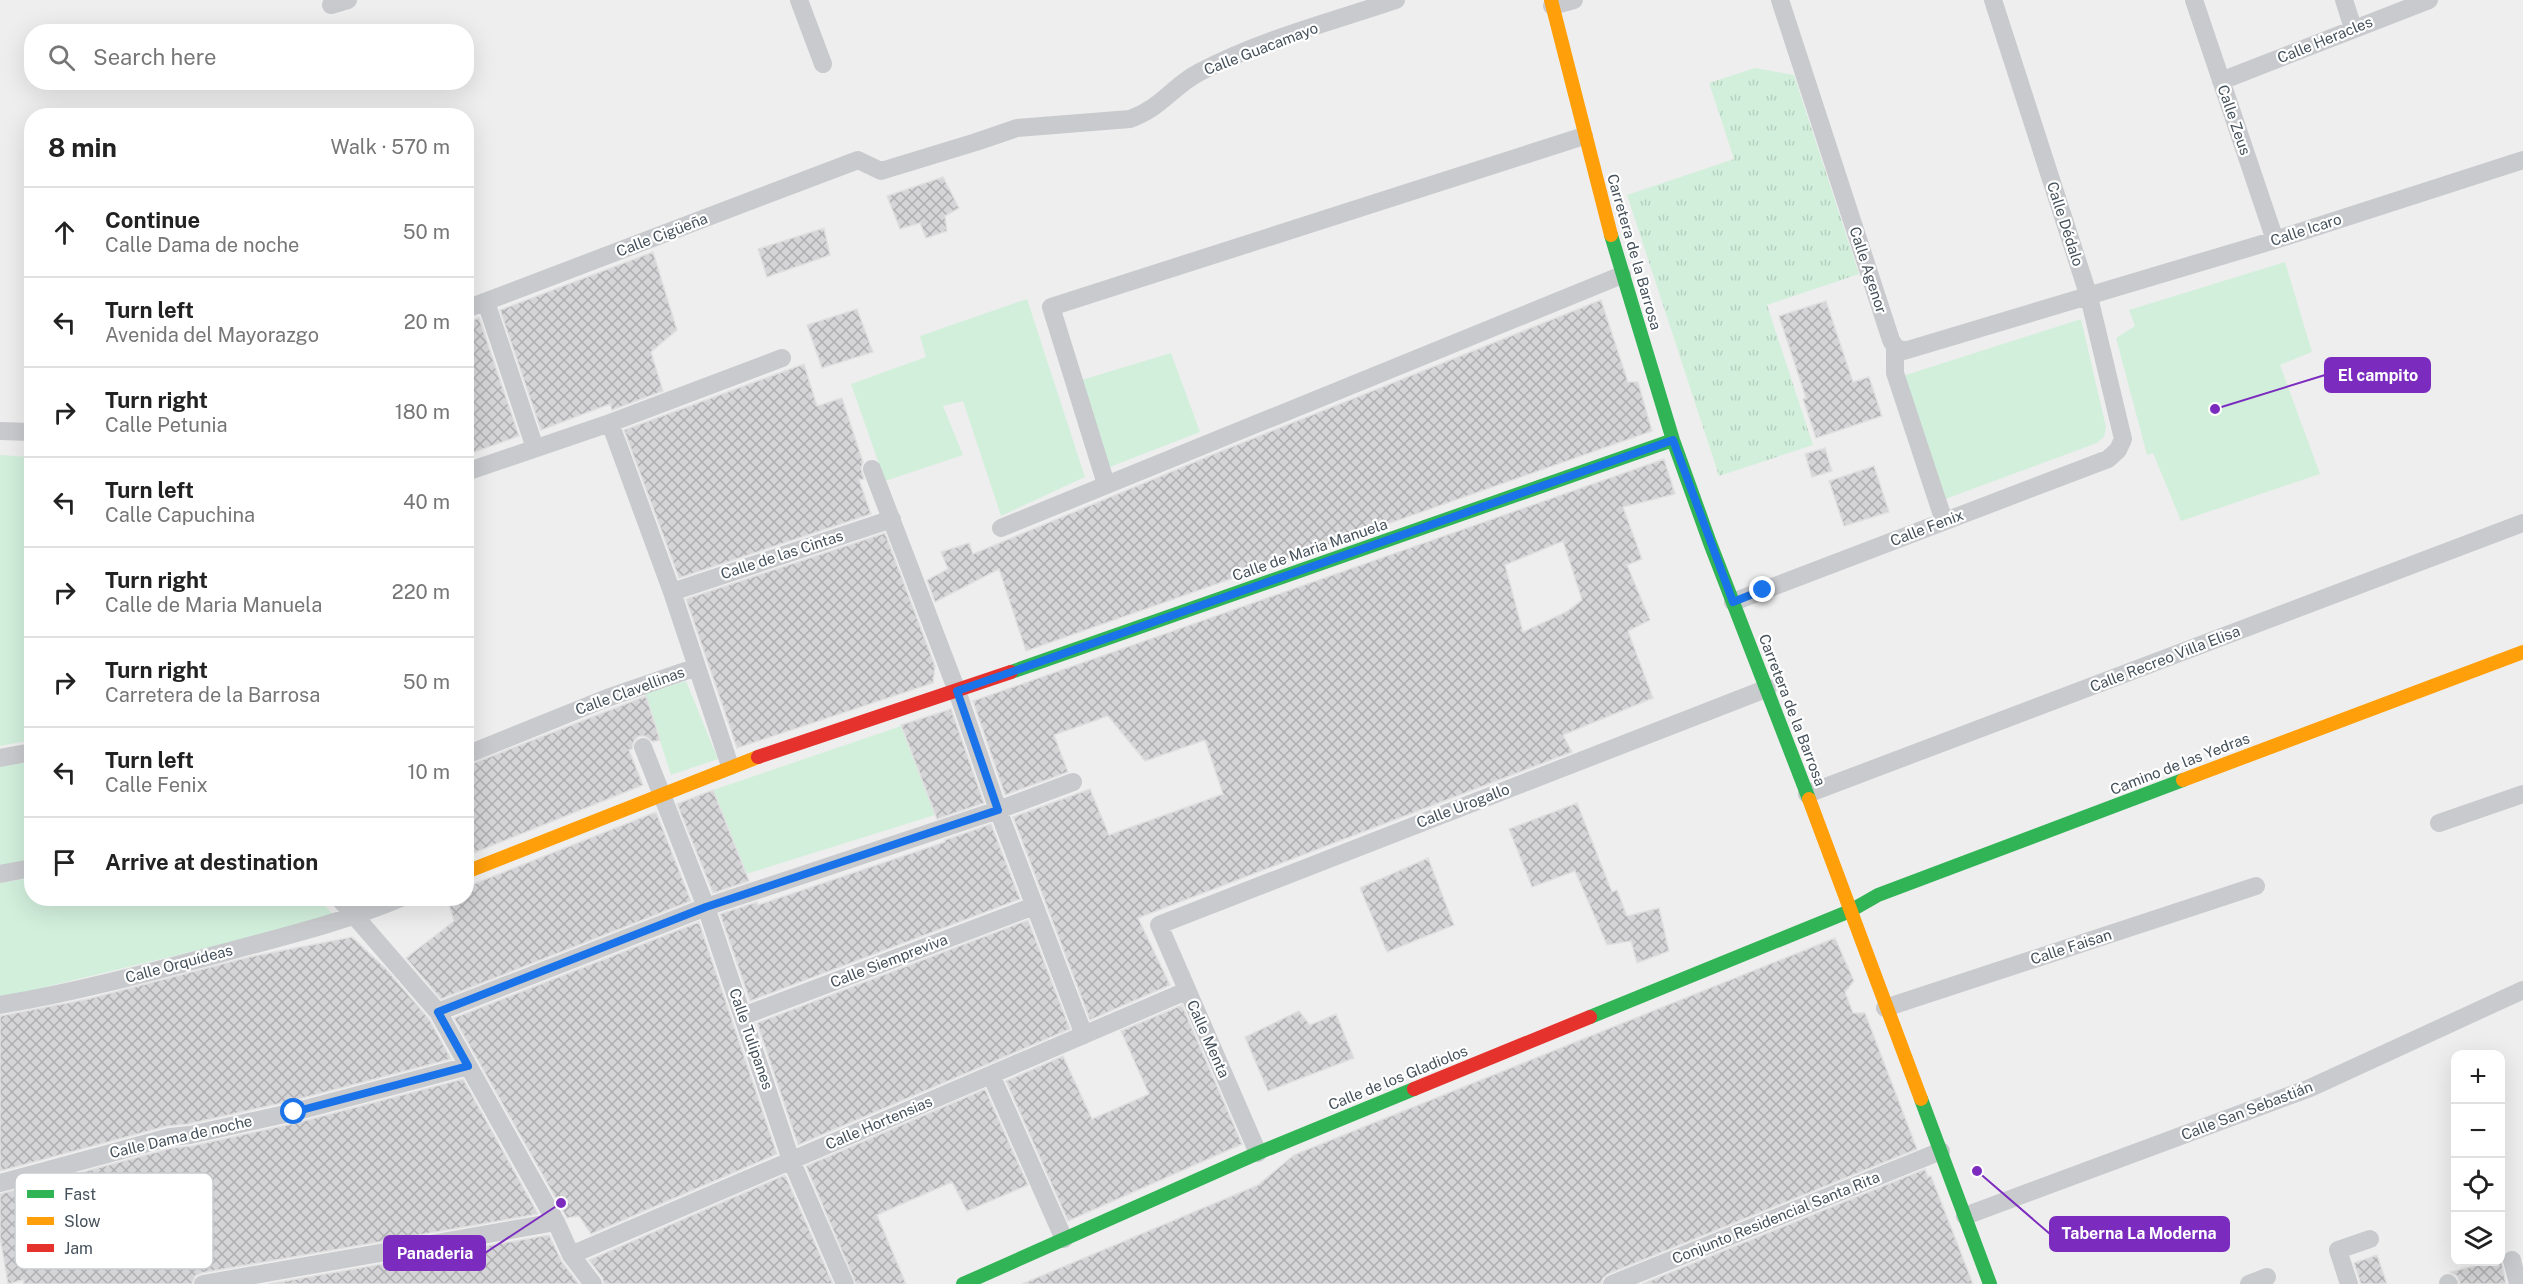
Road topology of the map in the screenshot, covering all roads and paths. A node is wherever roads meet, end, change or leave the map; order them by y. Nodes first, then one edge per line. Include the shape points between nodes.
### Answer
1 (799, 0) edge
2 (1396, 0) edge
3 (1574, 0) edge
4 (1780, 0) edge
5 (1993, 0) edge
6 (2194, 0) edge
7 (2344, 0) edge
8 (2429, 0) edge
9 (1552, 3) edge
10 (2353, 28) junction
11 (824, 64) dead end
12 (2221, 81) junction
13 (1584, 136) junction
14 (858, 160) joint
15 (2523, 160) edge
16 (2275, 240) junction
17 (1622, 275) junction
18 (2088, 297) junction
19 (486, 302) junction
20 (474, 306) edge
21 (1895, 347) junction
22 (782, 358) dead end
23 (610, 423) junction
24 (0, 431) edge
25 (24, 432) edge
26 (1673, 440) junction
27 (535, 448) junction
28 (2118, 450) joint
29 (474, 469) edge
30 (872, 469) dead end
31 (1106, 484) junction
32 (892, 519) junction
33 (1944, 521) junction
34 (2523, 523) edge
35 (1001, 528) dead end
36 (672, 592) junction
37 (1733, 602) junction
38 (2523, 652) edge
39 (697, 667) junction
40 (1768, 688) junction
41 (957, 691) junction
42 (643, 747) dead end
43 (474, 752) edge
44 (24, 753) edge
45 (0, 758) edge
46 (730, 766) junction
47 (1073, 782) dead end
48 (660, 793) junction
49 (1807, 794) junction
50 (2523, 794) edge
51 (998, 810) junction
52 (2439, 823) dead end
53 (474, 869) edge
54 (24, 870) edge
55 (0, 874) edge
56 (2256, 886) dead end
57 (347, 906) edge
58 (381, 906) edge
59 (1034, 906) junction
60 (706, 907) junction
61 (1850, 911) junction
62 (357, 916) junction
63 (1159, 925) joint
64 (2523, 990) edge
65 (1186, 991) junction
66 (0, 1005) edge
67 (1886, 1008) junction
68 (438, 1012) junction
69 (743, 1016) junction
70 (1084, 1035) junction
71 (468, 1066) junction
72 (991, 1075) junction
73 (1941, 1151) junction
74 (1258, 1154) junction
75 (791, 1160) junction
76 (37, 1173) edge
77 (15, 1179) edge
78 (0, 1183) edge
79 (1965, 1216) junction
80 (556, 1222) junction
81 (1064, 1239) junction
82 (2370, 1239) dead end
83 (571, 1255) junction
84 (2512, 1260) dead end
85 (2267, 1277) dead end
86 (203, 1284) edge
87 (593, 1284) edge
88 (845, 1284) edge
89 (963, 1284) edge
90 (1612, 1284) edge
91 (1990, 1284) edge
92 (2249, 1284) edge
93 (2349, 1284) edge
94 (2518, 1284) edge

1 - 11 street
2 - 14 street, Calle Guacamayo via 1219,63 1196,75 1148,113 1130,119 1017,128 881,171
3 - 9 street
4 - 21 street, Calle Agenor
5 - 18 street, Calle Dédalo
6 - 12 street, Calle Zeus
7 - 10 street
8 - 10 street, Calle Heracles
9 - 13 street, Carretera de la Barrosa
10 - 12 street, Calle Heracles
12 - 16 street, Calle Zeus
13 - 17 street, Carretera de la Barrosa
13 - 31 street via 1051,307
14 - 19 street, Calle Cigüeña
15 - 16 street, Calle Icaro
16 - 18 street, Calle Icaro
17 - 26 street, Carretera de la Barrosa
17 - 31 street
18 - 21 street via 1908,350
18 - 28 street, Calle Dédalo via 2123,439
19 - 20 street, Calle Cigüeña
19 - 27 street
21 - 33 street, Calle Agenor via 1895,373
22 - 23 street
23 - 27 street
23 - 36 street
24 - 25 street
26 - 37 street, Carretera de la Barrosa
26 - 41 street, Calle de Maria Manuela
27 - 29 street
28 - 33 street, Calle Fenix via 2108,459
30 - 32 street
31 - 35 street
32 - 36 street, Calle de las Cintas
32 - 41 street
33 - 37 street, Calle Fenix
34 - 49 street, Calle Recreo Villa Elisa
36 - 39 street
37 - 40 street, Carretera de la Barrosa
38 - 61 street, Camino de las Yedras via 1878,895
39 - 43 street, Calle Clavellinas
39 - 46 street, Calle Clavellinas
40 - 49 street, Carretera de la Barrosa
40 - 63 street, Calle Urogallo
41 - 46 street, Calle de Maria Manuela
41 - 51 street
42 - 48 street, Calle Tulipanes
44 - 45 street
46 - 48 street, Calle de Maria Manuela
47 - 51 street
48 - 53 street, Calle de Maria Manuela
48 - 60 street, Calle Tulipanes
49 - 61 street, Carretera de la Barrosa
50 - 52 street
51 - 59 street
51 - 60 street
54 - 55 street
56 - 67 street, Calle Faisan
57 - 62 street
58 - 62 street, Calle Orquídeas
59 - 69 street, Calle Siempreviva
59 - 70 street
60 - 68 street
60 - 69 street, Calle Tulipanes
61 - 67 street, Carretera de la Barrosa
61 - 74 street, Calle de los Gladiolos
62 - 66 street, Calle Orquídeas via 56,996
62 - 68 street
63 - 65 street, Calle Menta
64 - 79 street, Calle San Sebastián via 2310,1088
65 - 70 street, Calle Hortensias
65 - 74 street, Calle Menta
67 - 73 street, Carretera de la Barrosa
68 - 71 street
69 - 75 street, Calle Tulipanes
70 - 72 street, Calle Hortensias
71 - 76 street, Calle Dama de noche
71 - 80 street
72 - 75 street, Calle Hortensias
72 - 81 street
73 - 79 street, Carretera de la Barrosa
73 - 90 street, Conjunto Residencial Santa Rita
74 - 81 street, Calle de los Gladiolos
75 - 83 street, Calle Hortensias
75 - 88 street, Calle Tulipanes
77 - 78 street, Calle Dama de noche
79 - 91 street, Carretera de la Barrosa
80 - 83 street
80 - 86 street
81 - 89 street, Calle de los Gladiolos
82 - 93 street via 2338,1250
83 - 87 street
84 - 94 street
85 - 92 street

